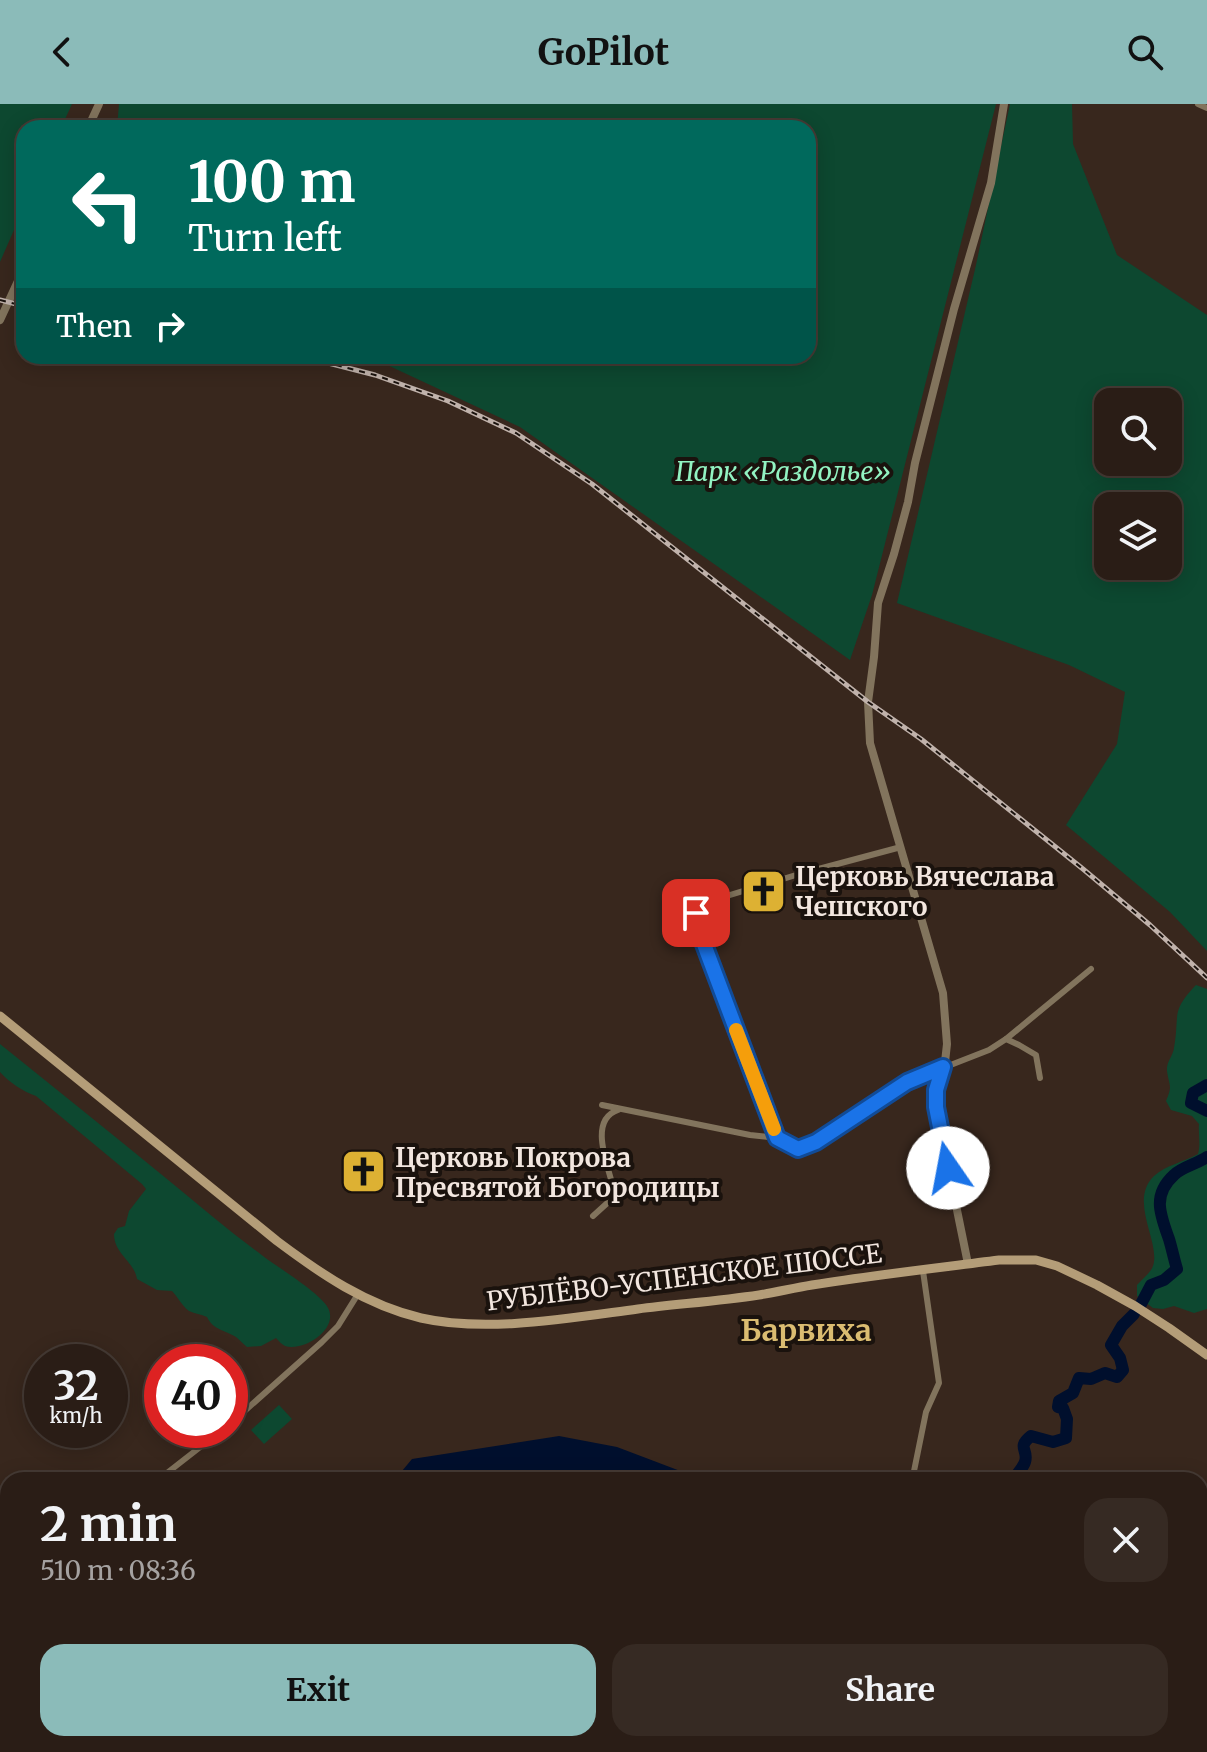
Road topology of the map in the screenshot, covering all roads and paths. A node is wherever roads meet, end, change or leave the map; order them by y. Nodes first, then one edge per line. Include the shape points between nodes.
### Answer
1 (1004, 104) edge
2 (1198, 104) edge
3 (1207, 108) edge
4 (16, 285) edge
5 (0, 320) edge
6 (901, 847) junction
7 (1091, 969) dead end
8 (0, 1016) edge
9 (1006, 1039) junction
10 (943, 1067) junction
11 (1040, 1078) dead end
12 (602, 1105) dead end
13 (622, 1109) junction
14 (777, 1138) junction
15 (593, 1216) dead end
16 (968, 1264) junction
17 (923, 1271) junction
18 (358, 1294) junction
19 (1207, 1355) edge
20 (248, 1408) edge
21 (199, 1448) edge
22 (168, 1472) edge
23 (914, 1472) edge

1 - 6 street via 991,183 878,603 868,726
2 - 3 street
4 - 5 street
6 - 10 street via 943,993
6 - 14 street via 707,902 696,913
7 - 9 street
8 - 18 main road, РУБЛЁВО-УСПЕНСКОЕ ШОССЕ via 277,1241
9 - 10 street
9 - 11 street via 1036,1055
10 - 14 street via 907,1082 816,1142 798,1149
10 - 16 street via 936,1107
12 - 13 street
13 - 14 street
13 - 15 street via 603,1123 603,1153 615,1196
16 - 17 main road, РУБЛЁВО-УСПЕНСКОЕ ШОССЕ
16 - 19 main road, РУБЛЁВО-УСПЕНСКОЕ ШОССЕ via 1024,1259 1057,1266 1135,1306
17 - 18 main road, РУБЛЁВО-УСПЕНСКОЕ ШОССЕ via 501,1324 421,1318
17 - 23 street via 939,1383 926,1412
18 - 20 street via 338,1326
21 - 22 street

